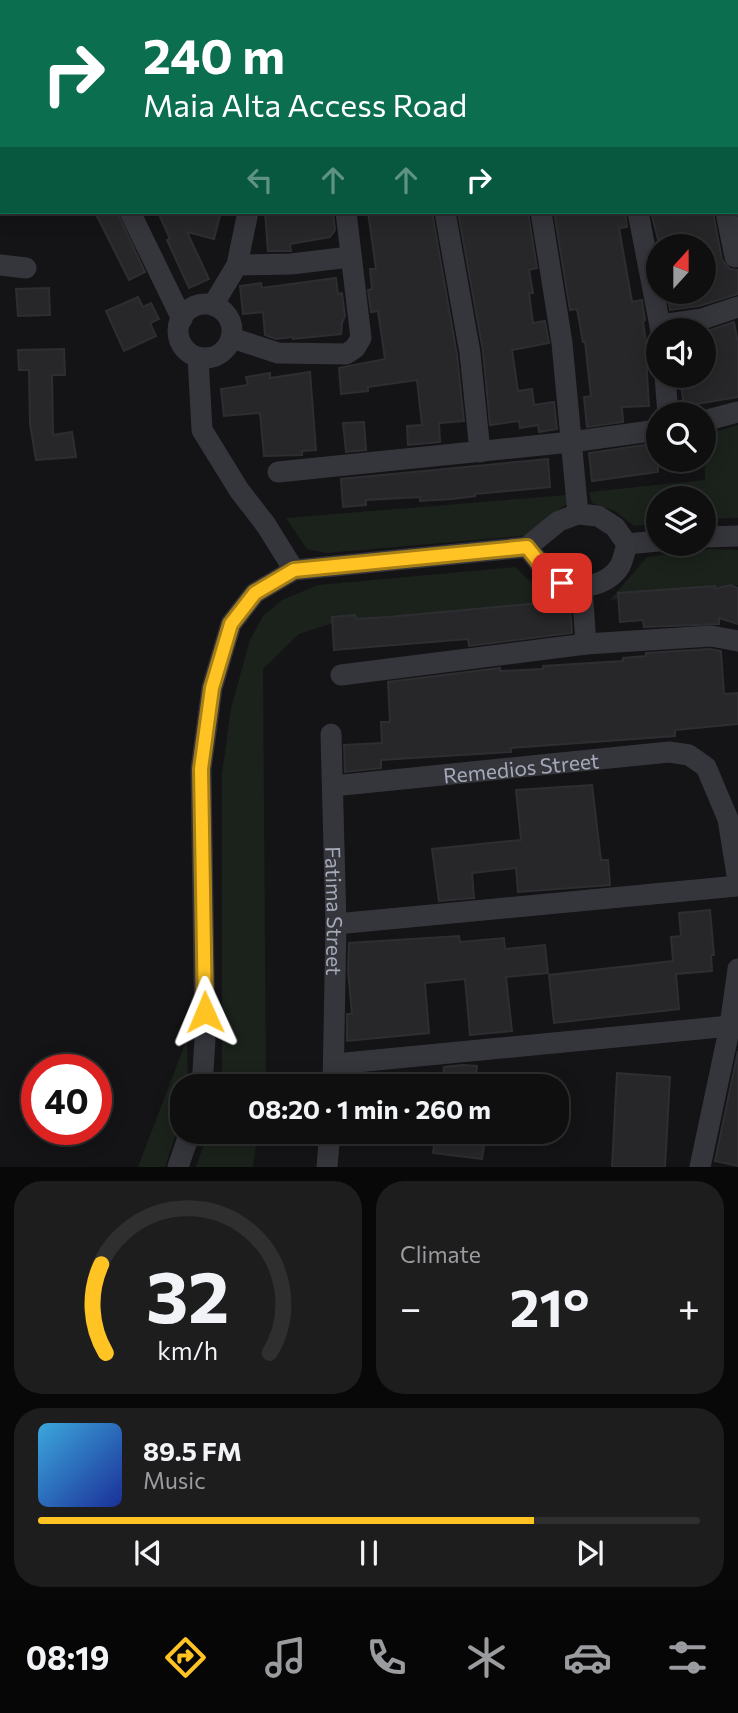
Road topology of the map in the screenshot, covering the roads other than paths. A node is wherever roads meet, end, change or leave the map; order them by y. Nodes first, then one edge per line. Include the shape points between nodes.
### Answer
1 (131, 214) edge
2 (247, 214) edge
3 (346, 214) edge
4 (445, 214) edge
5 (541, 214) edge
6 (638, 214) edge
7 (726, 214) edge
8 (350, 257) junction
9 (735, 257) dead end
10 (0, 265) edge
11 (237, 265) junction
12 (26, 268) dead end
13 (213, 305) junction
14 (738, 307) edge
15 (659, 318) edge
16 (705, 318) edge
17 (181, 319) junction
18 (232, 338) junction
19 (198, 357) junction
20 (738, 412) edge
21 (716, 418) edge
22 (646, 432) edge
23 (571, 442) junction
24 (480, 452) junction
25 (278, 472) dead end
26 (578, 514) junction
27 (716, 536) edge
28 (738, 536) edge
29 (646, 542) edge
30 (626, 544) junction
31 (527, 547) junction
32 (294, 570) junction
33 (582, 596) junction
34 (738, 641) edge
35 (586, 644) junction
36 (341, 675) dead end
37 (331, 734) dead end
38 (333, 786) junction
39 (738, 881) edge
40 (738, 886) edge
41 (336, 924) junction
42 (738, 969) edge
43 (730, 1026) junction
44 (335, 1064) junction
45 (203, 1074) edge
46 (334, 1074) edge
47 (186, 1144) edge
48 (329, 1144) edge
49 (178, 1167) edge
50 (327, 1167) edge
51 (700, 1167) edge

1 - 17 street
2 - 11 street
3 - 8 street
4 - 24 street via 470,352
5 - 23 street via 562,343
6 - 15 street
7 - 9 street
8 - 11 street
8 - 18 street via 361,338 355,348 345,354 278,353
10 - 12 street
11 - 13 street
13 - 17 street via 192,307
13 - 18 street via 229,318
14 - 16 street
17 - 19 street via 181,344
18 - 19 street via 219,354
19 - 32 street via 202,430
20 - 21 street
22 - 23 street
23 - 24 street
23 - 26 street
24 - 25 street
26 - 30 street via 598,516 615,527
26 - 31 street via 559,521
27 - 28 street
29 - 30 street
30 - 33 street via 620,566
31 - 32 street
31 - 33 street via 546,571
32 - 45 street via 255,593 231,624 212,688 201,769
33 - 35 street
34 - 35 street via 711,636
35 - 36 street
37 - 38 street, Fatima Street
38 - 39 street, Remedios Street via 669,752 689,755 706,767 728,819
38 - 41 street, Fatima Street
40 - 41 street
41 - 44 street, Fatima Street
42 - 43 street
43 - 44 street
43 - 51 street
44 - 46 street, Fatima Street
47 - 49 street
48 - 50 street

